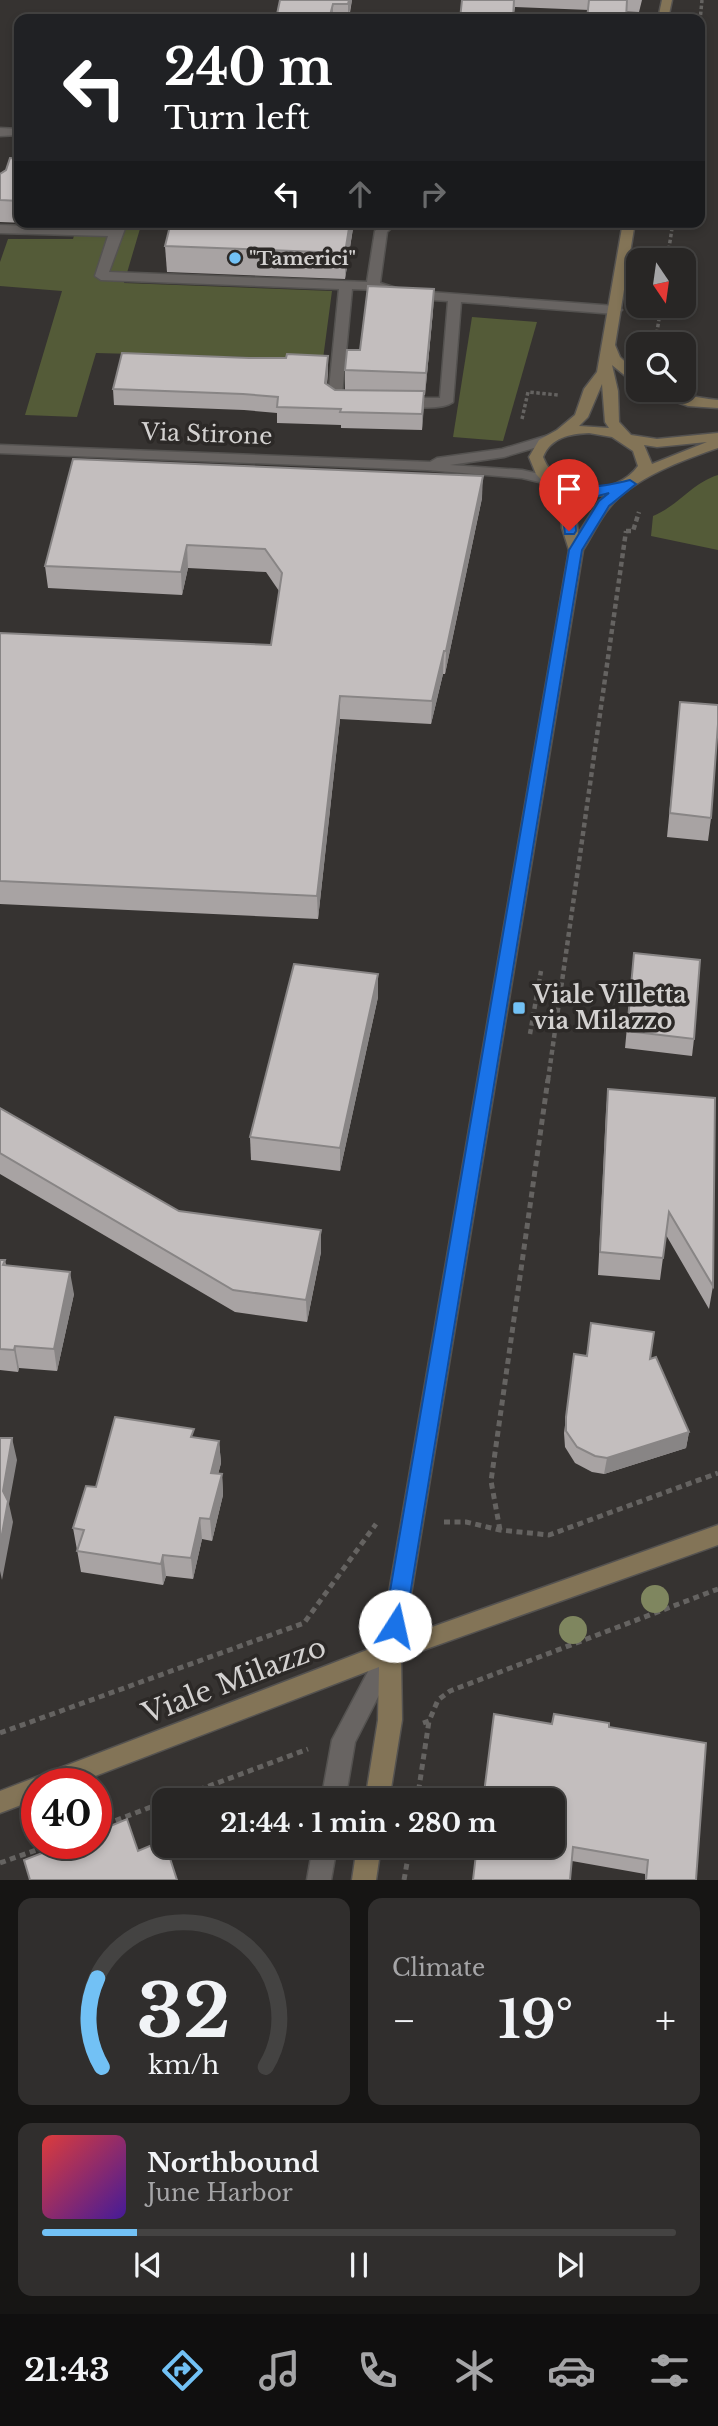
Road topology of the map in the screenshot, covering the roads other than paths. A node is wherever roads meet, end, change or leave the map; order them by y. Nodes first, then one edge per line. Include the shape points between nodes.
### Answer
1 (59, 228) edge
2 (118, 228) edge
3 (384, 228) edge
4 (628, 228) edge
5 (0, 229) edge
6 (346, 285) junction
7 (373, 286) junction
8 (455, 298) junction
9 (615, 310) junction
10 (609, 342) junction
11 (605, 369) junction
12 (626, 371) edge
13 (363, 400) edge
14 (391, 401) edge
15 (696, 402) edge
16 (718, 404) edge
17 (553, 437) junction
18 (624, 437) junction
19 (718, 437) edge
20 (718, 443) edge
21 (0, 449) edge
22 (412, 465) junction
23 (634, 481) junction
24 (553, 482) junction
25 (576, 550) junction
26 (718, 1535) edge
27 (390, 1652) junction
28 (87, 1768) edge
29 (335, 1788) edge
30 (379, 1788) edge
31 (21, 1794) edge
32 (0, 1802) edge
33 (323, 1858) edge
34 (367, 1858) edge
35 (319, 1880) edge
36 (364, 1880) edge

1 - 5 street
2 - 6 street via 101,276
3 - 7 street
4 - 9 street
6 - 7 street
6 - 13 street via 335,399
7 - 8 street via 406,295
8 - 9 street
8 - 14 street via 446,402
9 - 10 street
10 - 11 street
10 - 12 street via 614,359
11 - 17 street via 591,390 582,417
11 - 18 street via 612,422
15 - 16 street
17 - 18 street via 589,429
17 - 22 street, Via Stirone via 504,453
17 - 24 street via 536,457 540,471
18 - 19 street via 648,444
18 - 23 street via 637,446 645,460
20 - 23 street via 665,462
21 - 22 street, Via Stirone
22 - 24 street, Via Stirone
23 - 24 street via 598,492
23 - 25 street via 604,504
24 - 25 street via 567,500
25 - 27 street
26 - 27 street, Viale Milazzo
27 - 28 street, Viale Milazzo
27 - 29 street via 344,1740
27 - 30 street via 391,1710
31 - 32 street
33 - 35 street
34 - 36 street

